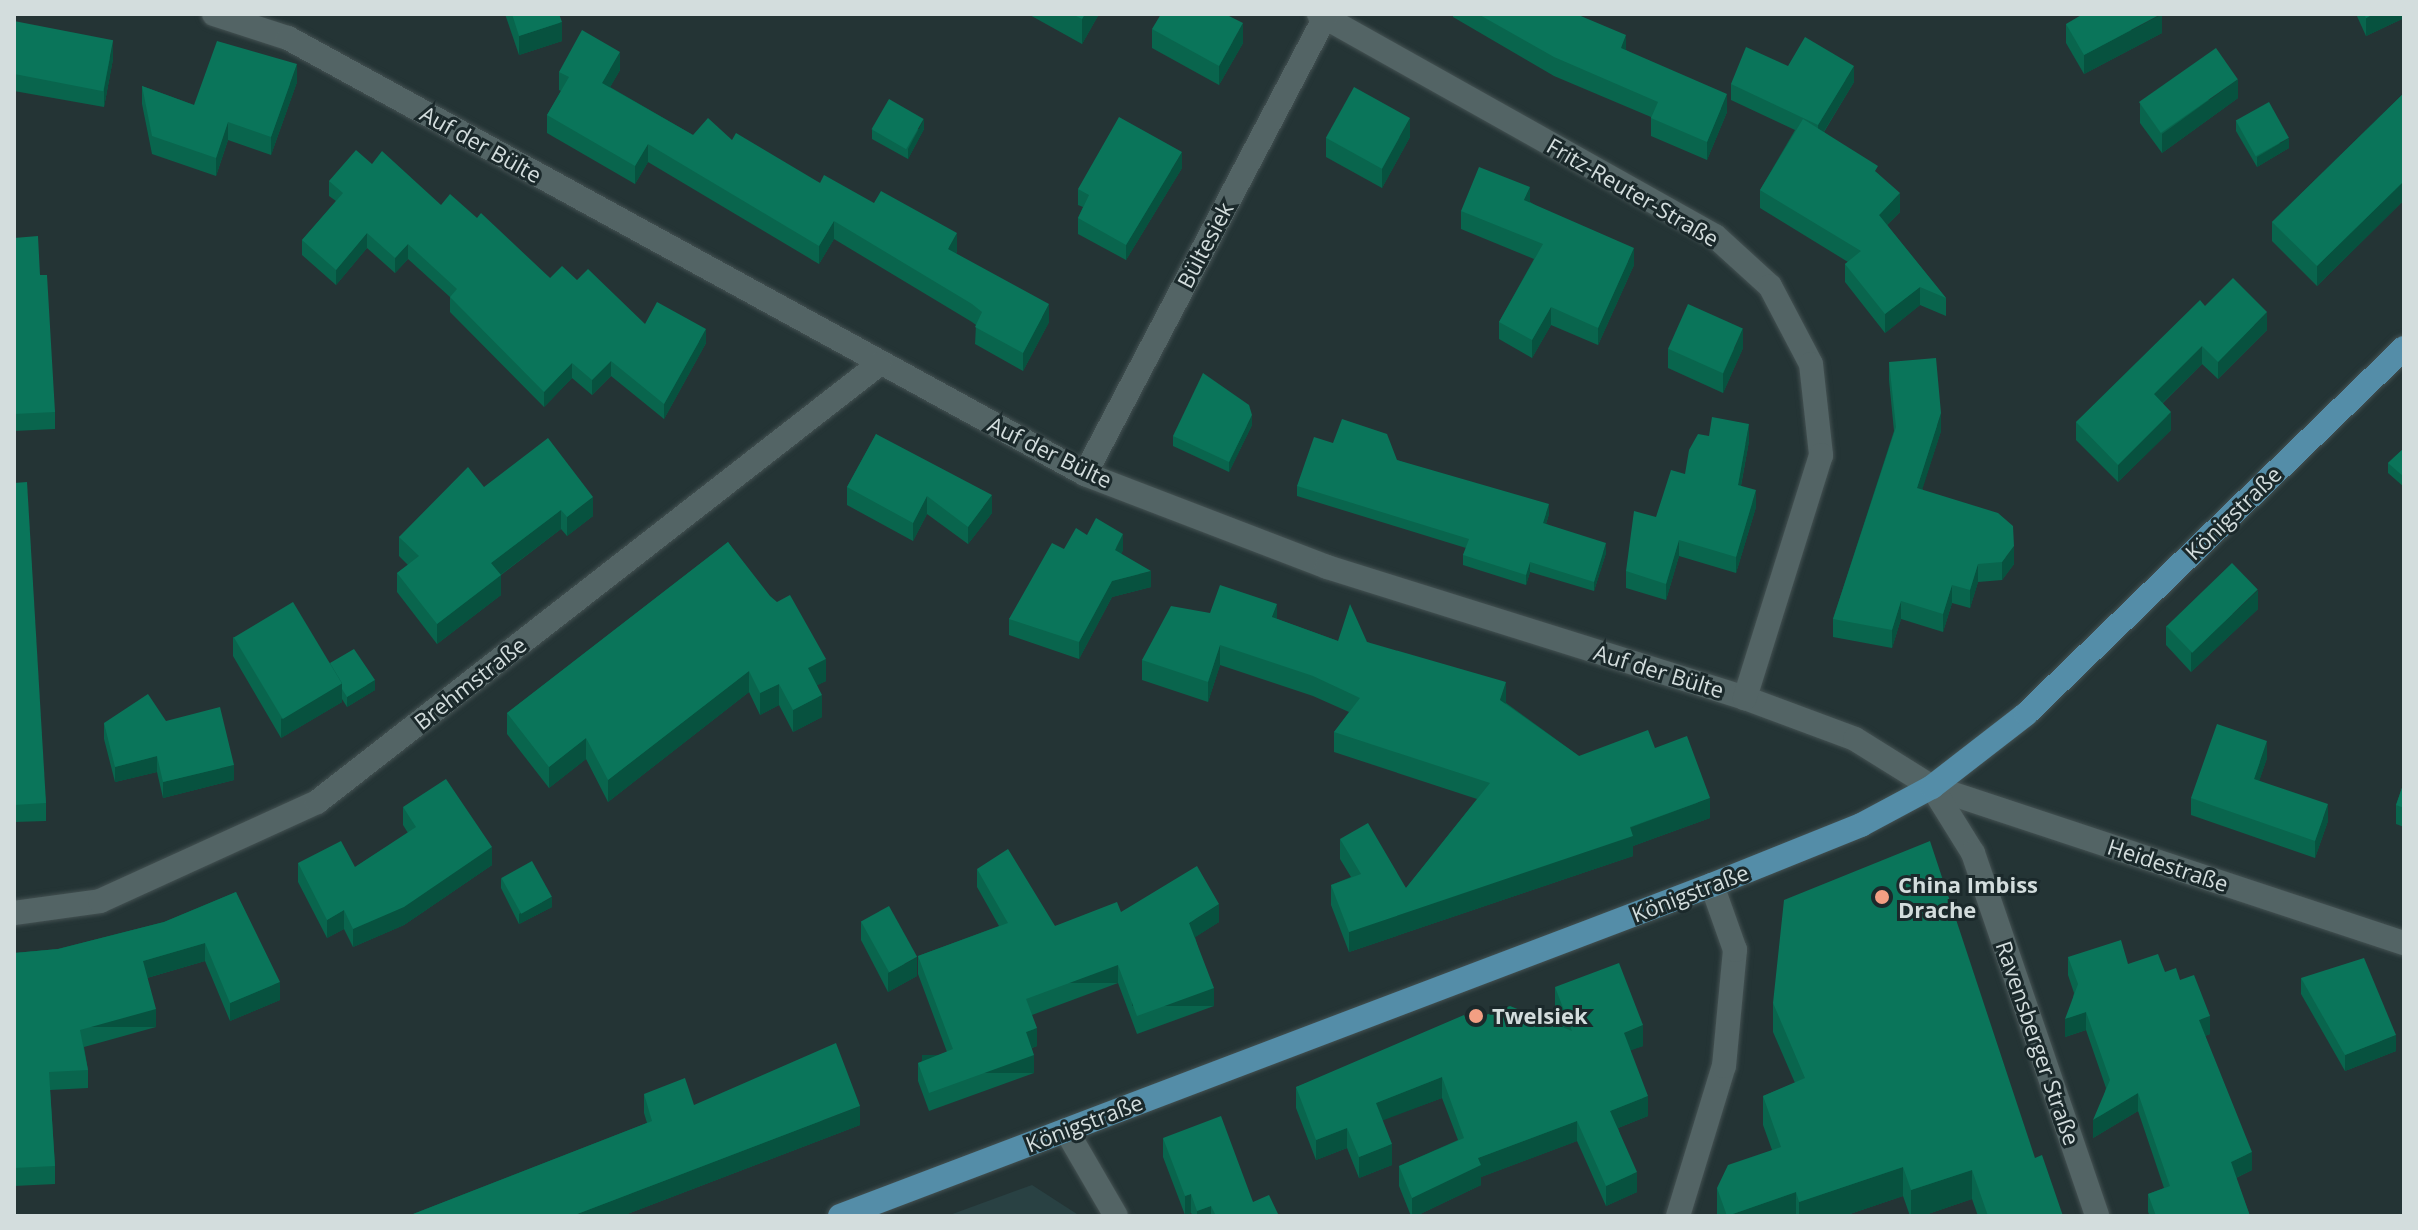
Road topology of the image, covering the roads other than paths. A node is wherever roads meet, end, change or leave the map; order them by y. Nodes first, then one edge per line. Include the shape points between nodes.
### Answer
1 (214, 14) edge
2 (1322, 16) edge
3 (2404, 348) edge
4 (879, 364) junction
5 (1085, 474) junction
6 (1745, 698) junction
7 (1932, 787) junction
8 (1712, 885) junction
9 (14, 913) edge
10 (2404, 943) edge
11 (1066, 1130) junction
12 (840, 1216) edge
13 (1116, 1216) edge
14 (1678, 1216) edge
15 (2097, 1216) edge

1 - 4 street, Auf der Bülte via 288,38
2 - 5 street, Bültesiek
2 - 6 street, Fritz-Reuter-Straße via 1715,236 1770,286 1811,364 1821,455
3 - 7 main road, Königstraße via 2026,714
4 - 5 street, Auf der Bülte
4 - 9 street, Brehmstraße via 317,802 100,901
5 - 6 street, Auf der Bülte via 1327,567
6 - 7 street, Auf der Bülte via 1855,739
7 - 8 main road, Königstraße
7 - 10 street, Heidestraße
7 - 15 street, Ravensberger Straße via 1973,853
8 - 11 main road, Königstraße
8 - 14 street via 1735,950 1724,1066
11 - 12 main road, Königstraße
11 - 13 street

